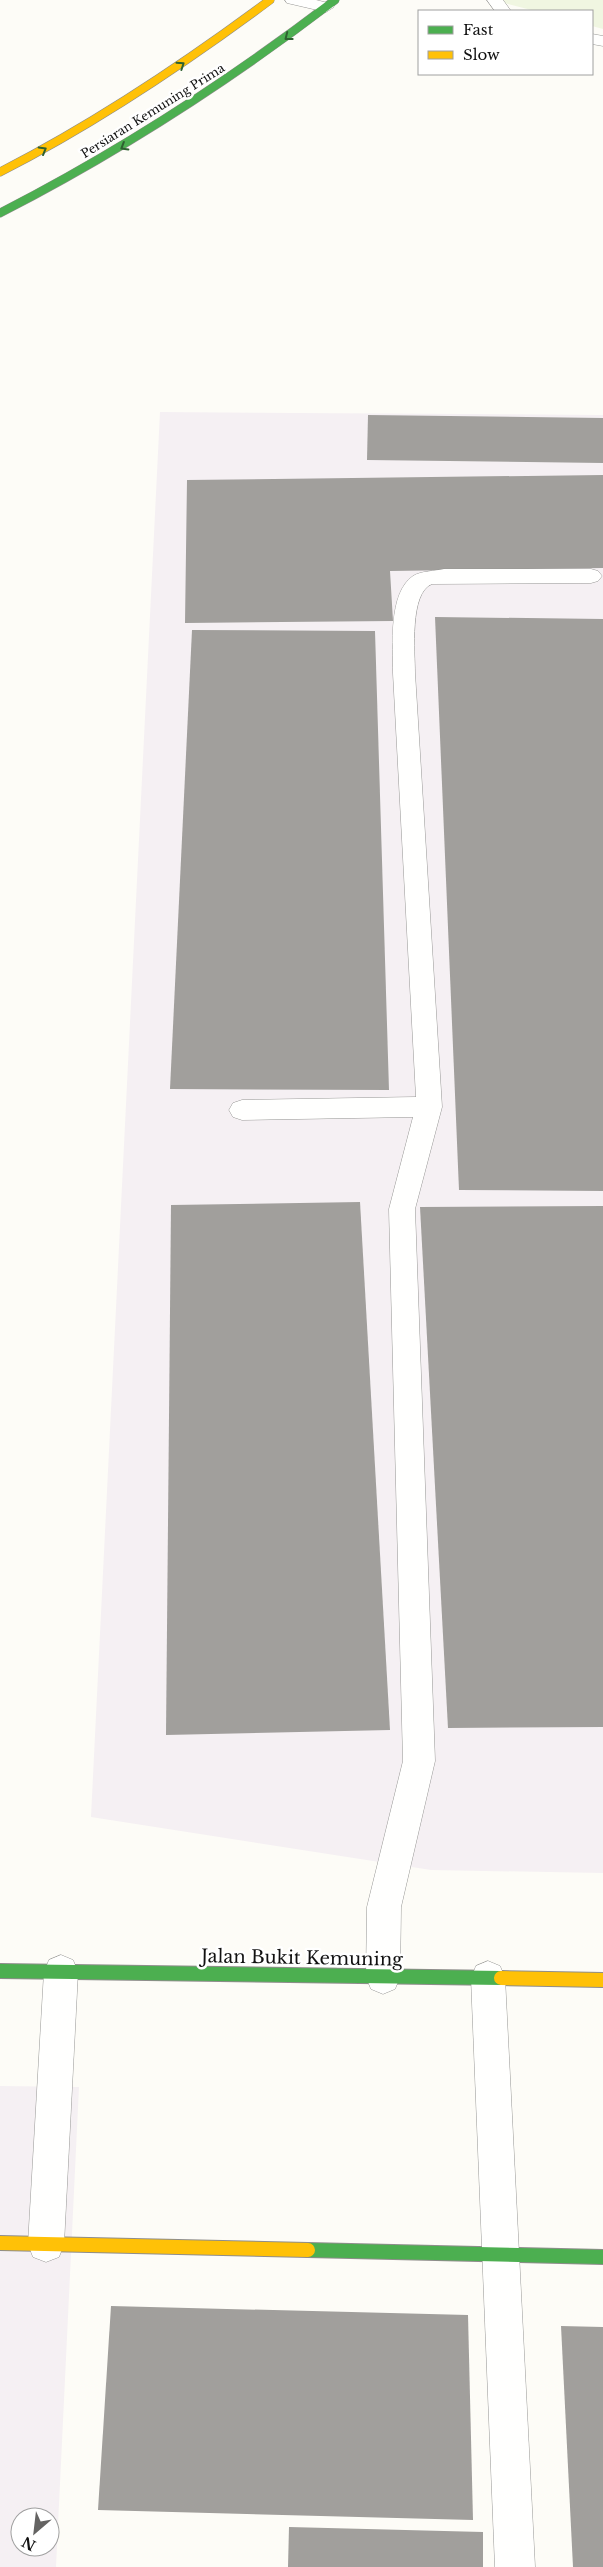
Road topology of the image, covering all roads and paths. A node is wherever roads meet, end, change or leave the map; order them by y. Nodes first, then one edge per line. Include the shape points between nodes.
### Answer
1 (270, 0) edge
2 (293, 0) edge
3 (330, 4) edge
4 (0, 172) edge
5 (0, 213) edge
6 (591, 576) dead end
7 (429, 1107) junction
8 (242, 1110) dead end
9 (0, 1971) edge
10 (62, 1972) junction
11 (383, 1977) junction
12 (488, 1978) junction
13 (603, 1980) edge
14 (0, 2243) edge
15 (46, 2244) junction
16 (501, 2254) junction
17 (603, 2257) edge
18 (515, 2567) edge

4 -> 1 street, Persiaran Kemuning Prima via 125,103
2 - 3 street
3 -> 5 street, Persiaran Kemuning Prima via 268,53 190,107 65,182
6 - 7 street via 444,576 422,581 410,593 404,627 404,673
7 - 8 street
7 - 11 street via 402,1209 419,1761 384,1907
9 - 10 street, Jalan Bukit Kemuning
10 - 11 street, Jalan Bukit Kemuning
10 - 15 street
11 - 12 street, Jalan Bukit Kemuning
12 - 13 street, Jalan Bukit Kemuning
12 - 16 street
14 - 15 street
15 - 16 street
16 - 17 street
16 - 18 street

